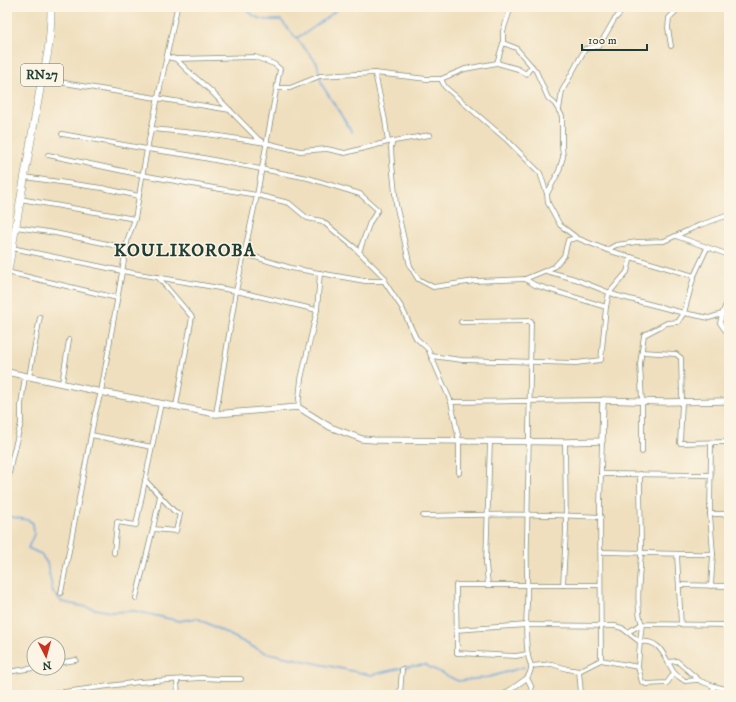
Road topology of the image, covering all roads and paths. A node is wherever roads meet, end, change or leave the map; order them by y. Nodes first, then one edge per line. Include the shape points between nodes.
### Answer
1 (51, 7) edge
2 (511, 7) edge
3 (626, 7) edge
4 (680, 7) edge
5 (176, 8) dead end
6 (503, 43) junction
7 (671, 46) dead end
8 (166, 57) junction
9 (176, 59) junction
10 (497, 63) junction
11 (532, 66) junction
12 (375, 74) junction
13 (42, 78) junction
14 (441, 79) junction
15 (277, 88) junction
16 (158, 99) junction
17 (230, 110) junction
18 (559, 110) junction
19 (152, 129) junction
20 (62, 134) dead end
21 (430, 135) dead end
22 (390, 141) junction
23 (266, 143) junction
24 (147, 149) junction
25 (48, 155) dead end
26 (262, 169) junction
27 (142, 176) junction
28 (24, 178) junction
29 (547, 194) junction
30 (257, 195) junction
31 (139, 196) junction
32 (20, 199) junction
33 (729, 215) edge
34 (135, 218) junction
35 (16, 226) junction
36 (676, 236) junction
37 (577, 238) junction
38 (12, 248) junction
39 (127, 248) junction
40 (707, 248) junction
41 (606, 250) junction
42 (359, 252) junction
43 (245, 254) junction
44 (729, 255) edge
45 (631, 257) junction
46 (122, 271) junction
47 (545, 271) junction
48 (7, 273) edge
49 (320, 273) junction
50 (158, 276) junction
51 (694, 276) junction
52 (525, 279) junction
53 (384, 281) junction
54 (236, 292) junction
55 (609, 293) junction
56 (729, 297) edge
57 (117, 298) junction
58 (606, 307) junction
59 (317, 310) junction
60 (684, 313) junction
61 (722, 314) junction
62 (40, 317) dead end
63 (462, 322) dead end
64 (729, 331) edge
65 (69, 340) dead end
66 (642, 352) junction
67 (430, 356) junction
68 (530, 362) junction
69 (7, 372) edge
70 (27, 376) junction
71 (62, 383) junction
72 (101, 392) junction
73 (530, 400) junction
74 (603, 400) junction
75 (729, 401) edge
76 (451, 402) junction
77 (642, 402) junction
78 (682, 402) junction
79 (161, 403) junction
80 (176, 406) junction
81 (298, 406) junction
82 (216, 414) junction
83 (91, 435) junction
84 (459, 440) junction
85 (490, 441) junction
86 (530, 441) junction
87 (602, 441) junction
88 (565, 442) junction
89 (729, 442) edge
90 (711, 443) junction
91 (152, 447) junction
92 (642, 452) dead end
93 (459, 473) dead end
94 (601, 474) junction
95 (640, 474) junction
96 (711, 474) junction
97 (145, 480) junction
98 (7, 485) edge
99 (160, 496) junction
100 (488, 513) junction
101 (529, 514) junction
102 (566, 514) junction
103 (710, 514) junction
104 (729, 514) edge
105 (423, 516) dead end
106 (601, 517) junction
107 (153, 529) junction
108 (601, 552) junction
109 (641, 552) junction
110 (114, 553) dead end
111 (713, 554) junction
112 (677, 555) junction
113 (488, 585) junction
114 (528, 585) junction
115 (563, 585) junction
116 (600, 585) junction
117 (680, 585) junction
118 (711, 586) junction
119 (729, 586) edge
120 (61, 593) dead end
121 (136, 598) dead end
122 (642, 624) junction
123 (526, 625) junction
124 (600, 625) junction
125 (681, 625) junction
126 (729, 625) edge
127 (456, 630) junction
128 (628, 632) junction
129 (640, 642) junction
130 (527, 654) junction
131 (76, 660) dead end
132 (601, 660) junction
133 (66, 662) edge
134 (668, 662) junction
135 (531, 666) junction
136 (638, 667) junction
137 (26, 669) edge
138 (402, 669) dead end
139 (579, 671) junction
140 (7, 672) edge
141 (674, 673) junction
142 (527, 678) junction
143 (241, 679) dead end
144 (698, 680) junction
145 (176, 681) junction
146 (7, 685) edge
147 (714, 686) junction
148 (728, 688) edge
149 (10, 695) edge
150 (41, 695) edge
151 (178, 695) edge
152 (400, 695) edge
153 (503, 695) edge
154 (532, 695) edge
155 (580, 695) edge
156 (711, 695) edge

1 - 13 main road, RN27 via 47,62
2 - 6 street via 503,31
3 - 18 street via 614,20 599,46 585,49 562,91
4 - 7 street via 669,18
5 - 8 street
6 - 10 street
6 - 11 street via 516,48
8 - 9 street
8 - 16 street
9 - 15 street via 260,58 280,69
9 - 17 street
10 - 11 street via 526,74
10 - 14 street via 465,70
11 - 18 street via 548,98
12 - 14 street
12 - 15 street via 320,76 290,88
12 - 22 street
13 - 16 street
13 - 28 main road, RN27
14 - 29 street via 445,87 540,173
15 - 23 street
16 - 17 street
16 - 19 street
17 - 23 street via 258,139
18 - 29 street via 562,116 563,157
19 - 23 street
19 - 24 street
20 - 24 street
21 - 22 street
22 - 23 street via 345,153 327,150 300,151
22 - 52 street via 396,204 410,266 418,279 433,287 475,281
23 - 26 street
24 - 26 street
24 - 27 street
25 - 27 street
26 - 30 street
26 - 42 street via 308,178 360,194 378,210 370,222
27 - 30 street
27 - 31 street
28 - 31 street via 102,188
28 - 32 main road, RN27
29 - 37 street via 548,203 560,225
30 - 42 street via 289,203 307,218 322,221
30 - 43 street
31 - 34 street
32 - 34 street
32 - 35 main road, RN27
33 - 36 street
34 - 39 street
35 - 38 main road, RN27
35 - 39 street
36 - 40 street
36 - 41 street via 664,242 637,242 616,245
37 - 41 street
37 - 47 street via 568,240 564,256 554,267
38 - 46 street
38 - 48 main road, RN27
39 - 46 street
40 - 44 street
40 - 51 street
41 - 45 street
42 - 53 street via 385,278
43 - 49 street via 291,268
43 - 54 street
45 - 51 street
45 - 55 street via 627,272
46 - 50 street
46 - 57 street
47 - 52 street
47 - 55 street via 575,279
48 - 57 street
49 - 53 street via 365,281
49 - 59 street
50 - 54 street
50 - 80 street via 192,317
51 - 60 street
52 - 58 street via 535,285
53 - 67 street via 402,308 416,338 428,350
54 - 59 street
54 - 82 street
55 - 58 street
55 - 60 street
56 - 61 street
57 - 72 street
58 - 68 street via 601,360 576,363
59 - 81 street via 301,379
60 - 61 street via 709,318
60 - 66 street via 678,322 666,323 644,335
61 - 64 street via 720,323
62 - 70 street
63 - 68 street via 531,322
65 - 71 street
66 - 77 street
66 - 78 street via 676,354 681,358
67 - 68 street via 462,360
67 - 76 street
68 - 73 street
69 - 70 street
70 - 71 street
70 - 98 street via 21,422
71 - 72 street
72 - 79 street
72 - 83 street
73 - 74 street
73 - 76 street
73 - 86 street
74 - 77 street
74 - 87 street
75 - 78 street
76 - 84 street
77 - 78 street
77 - 92 street
78 - 90 street via 680,443
79 - 80 street
79 - 91 street
80 - 82 street
81 - 82 street
81 - 84 street via 330,427 362,439
83 - 91 street
83 - 120 street
84 - 85 street
84 - 93 street
85 - 86 street
85 - 100 street
86 - 88 street
86 - 101 street
87 - 88 street
87 - 94 street
88 - 102 street
89 - 90 street
90 - 96 street
91 - 97 street
94 - 95 street
94 - 106 street
95 - 96 street
95 - 109 street
96 - 103 street
97 - 99 street
97 - 110 street via 136,525 117,522
99 - 107 street
99 - 107 street via 180,514 176,531
100 - 101 street
100 - 105 street
100 - 113 street
101 - 102 street
101 - 114 street
102 - 106 street
102 - 115 street
103 - 104 street
103 - 111 street
106 - 108 street
107 - 121 street
108 - 109 street
108 - 116 street
109 - 112 street
109 - 122 street via 639,608
111 - 112 street
111 - 118 street
112 - 117 street
113 - 114 street
113 - 127 street via 456,585
114 - 115 street
114 - 123 street
115 - 116 street
116 - 124 street
117 - 118 street
117 - 125 street
118 - 119 street
122 - 125 street
122 - 128 street
122 - 129 street
123 - 124 street
123 - 127 street
123 - 130 street
124 - 128 street via 615,626
124 - 132 street
125 - 126 street
127 - 130 street via 456,653 516,656
128 - 129 street
129 - 134 street via 646,641 660,648
129 - 136 street
130 - 135 street
131 - 133 street
132 - 136 street
132 - 139 street
134 - 141 street
134 - 144 street via 677,661
135 - 139 street via 552,664
135 - 142 street
136 - 141 street via 642,682 646,684 667,683
137 - 140 street
138 - 152 street
139 - 155 street via 582,693
141 - 144 street via 685,681
142 - 153 street
142 - 154 street
143 - 145 street via 201,678
144 - 147 street
145 - 150 street via 139,682
145 - 151 street
146 - 149 main road
147 - 148 street
147 - 156 street

